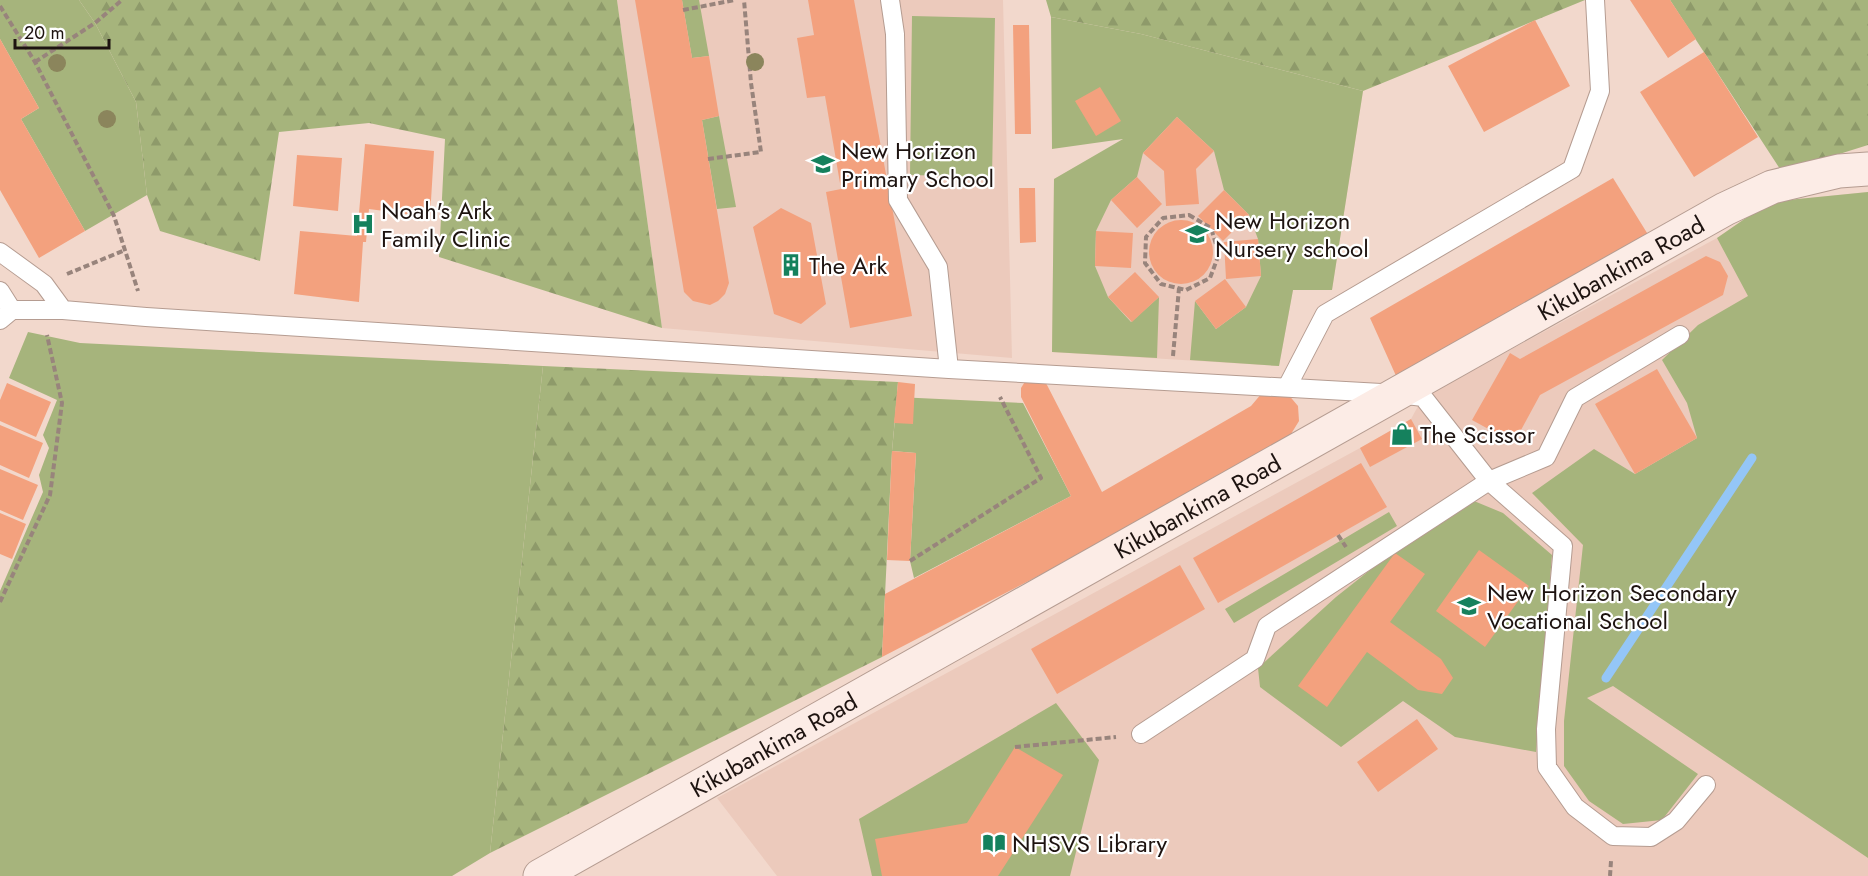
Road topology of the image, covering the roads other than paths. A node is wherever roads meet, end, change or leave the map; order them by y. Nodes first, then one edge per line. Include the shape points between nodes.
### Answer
1 (890, 0) edge
2 (1595, 0) edge
3 (1868, 169) edge
4 (0, 252) edge
5 (0, 291) edge
6 (63, 310) junction
7 (6, 315) edge
8 (1680, 335) dead end
9 (949, 369) junction
10 (1287, 387) junction
11 (1399, 394) junction
12 (1489, 481) junction
13 (1141, 734) road end
14 (1706, 785) dead end
15 (542, 876) edge

1 - 9 lane via 895,34 898,200 938,267
2 - 10 lane via 1600,91 1572,169 1324,314
3 - 11 street, Kikubankima Road via 1839,171 1772,187 1725,209
4 - 6 lane via 44,284
5 - 7 lane
6 - 7 lane
6 - 9 lane
8 - 12 lane via 1575,398 1546,457
9 - 10 lane
10 - 11 lane
11 - 12 lane via 1423,397
11 - 15 street, Kikubankima Road
12 - 13 lane via 1267,626 1255,659
12 - 14 lane via 1563,546 1546,767 1575,807 1613,836 1651,837 1676,821

